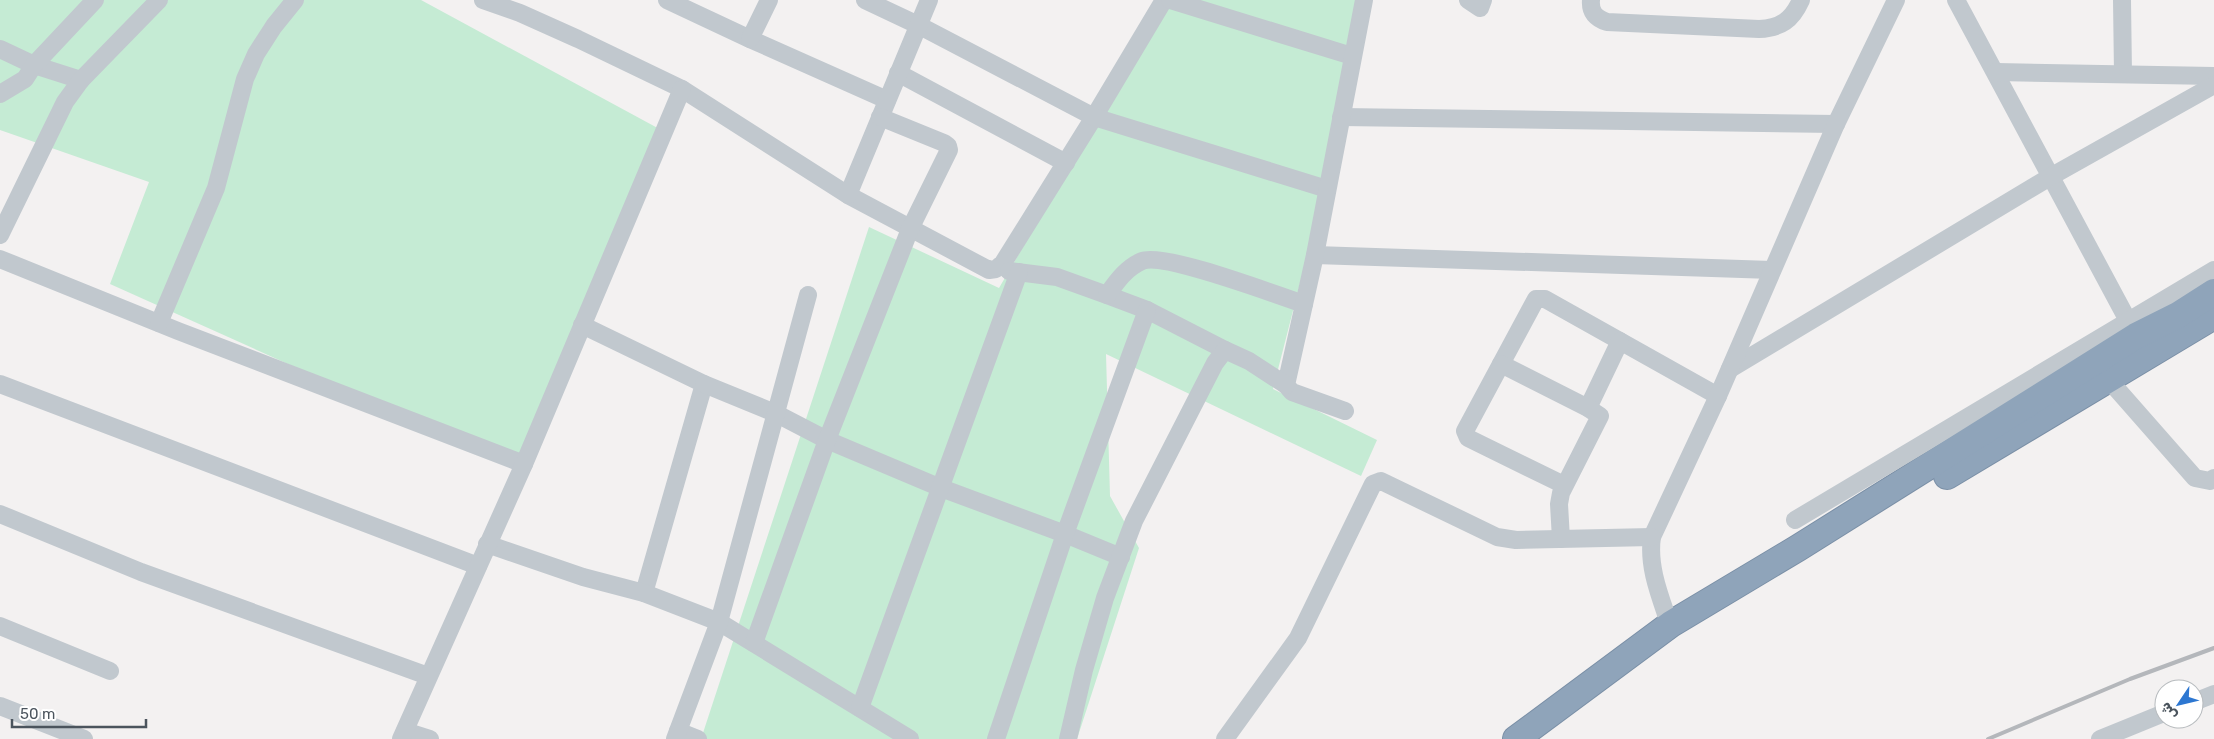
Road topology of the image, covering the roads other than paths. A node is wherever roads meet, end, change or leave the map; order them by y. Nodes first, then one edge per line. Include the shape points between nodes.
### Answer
1 (95, 0) edge
2 (295, 0) edge
3 (483, 0) edge
4 (667, 0) edge
5 (769, 0) edge
6 (865, 0) edge
7 (929, 0) edge
8 (1164, 0) edge
9 (1170, 0) edge
10 (1364, 0) edge
11 (1468, 0) edge
12 (1483, 0) edge
13 (1590, 0) edge
14 (1801, 0) edge
15 (1896, 0) edge
16 (1956, 0) edge
17 (2122, 0) edge
18 (148, 3) edge
19 (920, 26) junction
20 (750, 39) junction
21 (0, 49) edge
22 (1352, 56) junction
23 (34, 65) junction
24 (1996, 72) junction
25 (898, 73) junction
26 (2122, 74) junction
27 (2214, 76) edge
28 (81, 80) junction
29 (2214, 84) edge
30 (682, 89) junction
31 (0, 94) edge
32 (887, 100) junction
33 (880, 117) junction
34 (1341, 117) junction
35 (1094, 118) junction
36 (1836, 124) junction
37 (1066, 163) junction
38 (2050, 177) junction
39 (1327, 189) junction
40 (848, 195) junction
41 (910, 229) junction
42 (0, 235) edge
43 (1315, 255) junction
44 (0, 259) edge
45 (996, 269) junction
46 (1772, 270) junction
47 (2214, 270) edge
48 (1019, 272) junction
49 (2214, 292) edge
50 (808, 295) dead end
51 (1107, 295) junction
52 (1304, 304) junction
53 (1147, 310) junction
54 (2214, 316) edge
55 (159, 324) junction
56 (582, 325) junction
57 (2132, 329) junction
58 (1620, 341) junction
59 (1226, 350) junction
60 (1501, 364) junction
61 (1730, 369) junction
62 (2108, 379) junction
63 (0, 384) edge
64 (704, 384) junction
65 (1286, 385) junction
66 (1718, 396) junction
67 (1588, 408) junction
68 (1345, 412) dead end
69 (775, 413) junction
70 (827, 440) junction
71 (524, 464) junction
72 (2214, 478) edge
73 (1564, 485) junction
74 (941, 488) junction
75 (0, 514) edge
76 (1795, 520) dead end
77 (1065, 534) junction
78 (1652, 537) junction
79 (1561, 539) junction
80 (487, 544) junction
81 (1121, 557) junction
82 (478, 566) junction
83 (644, 593) junction
84 (719, 622) junction
85 (1671, 624) junction
86 (0, 626) edge
87 (754, 643) junction
88 (110, 671) dead end
89 (428, 676) junction
90 (0, 706) edge
91 (860, 708) junction
92 (2154, 717) edge
93 (403, 735) edge
94 (677, 735) edge
95 (84, 739) edge
96 (430, 739) edge
97 (698, 739) edge
98 (910, 739) edge
99 (996, 739) edge
100 (1068, 739) edge
101 (1225, 739) edge
102 (1516, 739) edge
103 (1542, 739) edge
104 (2100, 739) edge

1 - 23 street
2 - 55 street via 256,54 216,188
3 - 30 street via 528,17
4 - 20 street
5 - 20 street
6 - 19 street
7 - 19 street
8 - 35 street
9 - 22 street
10 - 22 street
11 - 12 street via 1480,8
13 - 14 street via 1593,14 1606,22 1759,29 1777,27 1790,20
15 - 36 street
16 - 24 street
17 - 26 street
18 - 28 street
19 - 25 street
19 - 35 street
20 - 32 street
21 - 23 street
22 - 34 street
23 - 28 street
23 - 31 street via 20,83
24 - 26 street
24 - 38 street
25 - 32 street
25 - 37 street
26 - 27 street
28 - 42 street via 58,114
29 - 38 street
30 - 40 street
30 - 56 street
32 - 33 street
33 - 40 street
33 - 41 street via 948,146
34 - 36 street
34 - 39 street
35 - 37 street
35 - 39 street
36 - 46 street
37 - 45 street via 1003,263
38 - 57 street
38 - 61 street
39 - 43 street
40 - 41 street
41 - 45 street via 989,270
41 - 70 street
43 - 46 street
43 - 52 street
44 - 55 street
45 - 48 street
46 - 61 street
47 - 57 street
48 - 51 street via 1057,277
48 - 74 street
49 - 57 highway via 2178,315
50 - 69 street
51 - 52 street via 1123,272 1144,260 1164,260
51 - 53 street
52 - 65 street
53 - 59 street
53 - 77 street
54 - 62 highway
55 - 71 street
56 - 64 street
56 - 71 street
57 - 76 street
57 - 85 highway via 1806,543
58 - 60 street via 1539,298
58 - 66 street
58 - 67 street
59 - 65 street
59 - 81 street via 1209,372 1152,484
60 - 67 street
60 - 73 street via 1465,431 1468,438
61 - 66 street
62 - 72 street via 2195,478 2210,481
62 - 103 highway via 1681,639
63 - 82 street
64 - 69 street
64 - 83 street
65 - 68 street via 1292,392
66 - 78 street
67 - 73 street via 1600,418
69 - 70 street
69 - 84 street
70 - 74 street
70 - 87 street
71 - 80 street
73 - 79 street via 1559,504
74 - 77 street
74 - 91 street
75 - 89 street via 141,572
77 - 81 street
77 - 99 street
78 - 79 street
78 - 85 street via 1652,564
79 - 101 street via 1497,537 1381,481 1374,482 1298,638
80 - 82 street
80 - 83 street via 583,577
81 - 100 street via 1084,670
82 - 89 street
83 - 84 street
84 - 87 street
84 - 94 street
85 - 102 highway
86 - 88 street
87 - 91 street
89 - 93 street
90 - 95 street
91 - 98 street
92 - 104 street
93 - 96 street
94 - 97 street

